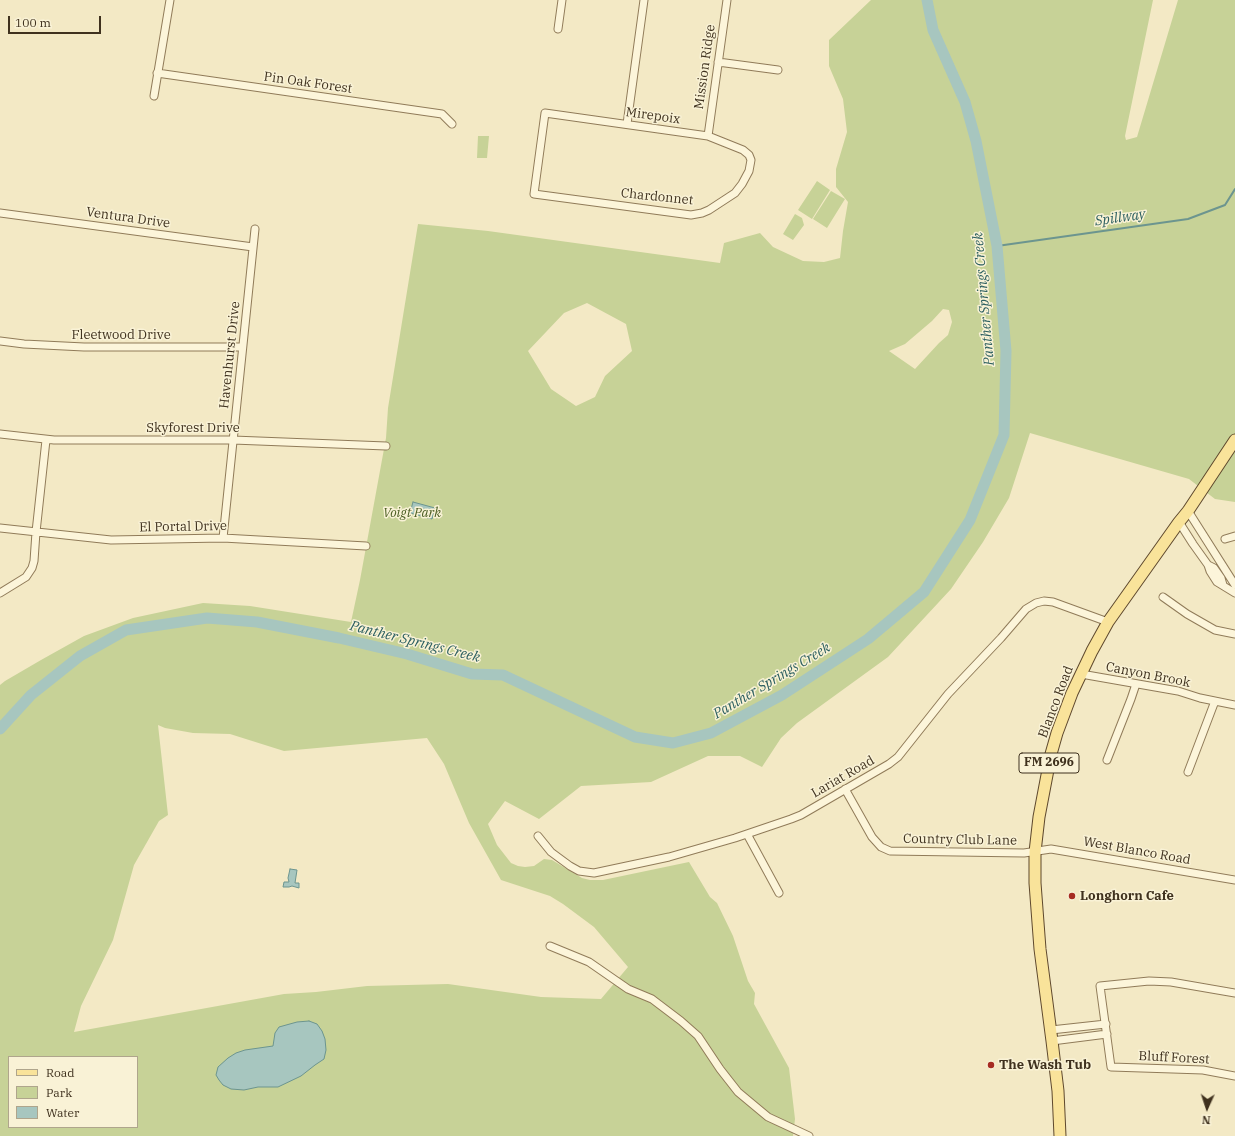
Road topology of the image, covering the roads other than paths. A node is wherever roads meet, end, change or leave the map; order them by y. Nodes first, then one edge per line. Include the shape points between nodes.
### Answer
1 (170, 0) edge
2 (562, 0) edge
3 (644, 0) edge
4 (727, 0) edge
5 (558, 29) dead end
6 (718, 62) junction
7 (778, 70) dead end
8 (157, 73) junction
9 (154, 96) dead end
10 (452, 124) dead end
11 (627, 124) junction
12 (708, 136) junction
13 (751, 160) joint
14 (534, 194) joint
15 (0, 213) edge
16 (255, 229) dead end
17 (253, 247) junction
18 (0, 341) edge
19 (242, 346) junction
20 (0, 434) edge
21 (46, 440) junction
22 (233, 440) junction
23 (1235, 440) edge
24 (386, 446) dead end
25 (1188, 511) junction
26 (1179, 522) junction
27 (0, 528) edge
28 (36, 532) junction
29 (1235, 536) edge
30 (223, 538) junction
31 (1225, 539) dead end
32 (366, 546) dead end
33 (1235, 585) edge
34 (0, 593) edge
35 (1235, 593) edge
36 (1163, 597) dead end
37 (1108, 622) junction
38 (1235, 634) edge
39 (1080, 674) junction
40 (1136, 684) junction
41 (1215, 701) junction
42 (1235, 705) edge
43 (1107, 760) dead end
44 (1188, 772) dead end
45 (845, 789) junction
46 (747, 834) junction
47 (538, 836) dead end
48 (1036, 852) junction
49 (1235, 880) edge
50 (779, 893) dead end
51 (550, 946) dead end
52 (1235, 993) edge
53 (1106, 1024) junction
54 (1088, 1026) junction
55 (1050, 1030) junction
56 (1107, 1034) junction
57 (1089, 1037) junction
58 (1052, 1041) junction
59 (1235, 1076) edge
60 (809, 1136) edge
61 (1060, 1136) edge

1 - 8 street
2 - 5 street
3 - 11 street
4 - 6 street, Mission Ridge
6 - 7 street
6 - 12 street, Mission Ridge
8 - 9 street
8 - 10 street, Pin Oak Forest via 442,114
11 - 12 street, Mirepoix
11 - 14 street, Mirepoix via 545,113
12 - 13 street, Mirepoix via 743,150
13 - 14 street, Chardonnet via 749,171 735,193 709,210 692,215
15 - 17 street, Ventura Drive
16 - 17 street, Havenhurst Drive
17 - 19 street, Havenhurst Drive
18 - 19 street, Fleetwood Drive via 84,348
19 - 22 street, Havenhurst Drive
20 - 21 street, Skyforest Drive
21 - 22 street, Skyforest Drive
21 - 28 street
22 - 24 street, Skyforest Drive
22 - 30 street, Havenhurst Drive
23 - 25 main road, Blanco Road / FM 2696
25 - 26 main road, Blanco Road / FM 2696
25 - 33 street
26 - 35 street via 1217,582
26 - 37 main road, Blanco Road / FM 2696
27 - 28 street, El Portal Drive
28 - 30 street, El Portal Drive via 111,540
28 - 34 street via 32,568 26,577
29 - 31 street
30 - 32 street, El Portal Drive
36 - 38 street via 1215,630
37 - 39 main road, Blanco Road / FM 2696
37 - 45 street, Lariat Road via 1053,602 1036,603 1026,609 948,694 898,757
39 - 40 street, Canyon Brook
39 - 48 main road, Blanco Road / FM 2696 via 1051,754 1039,817
40 - 41 street, Canyon Brook via 1178,690
40 - 43 street
41 - 42 street, Canyon Brook
41 - 44 street
45 - 46 street, Lariat Road via 801,814
45 - 48 street, Country Club Lane via 872,837 881,847 890,851
46 - 47 street, Lariat Road via 669,857 594,873 578,871 570,866 550,852
46 - 50 street
48 - 49 street, West Blanco Road via 1051,849
48 - 55 main road, Blanco Road / FM 2696 via 1036,905
51 - 60 street via 589,962 628,989 652,999 698,1036 738,1092 768,1116
52 - 53 street via 1171,982 1148,981 1100,986
53 - 54 street
53 - 56 street
54 - 55 street
54 - 57 street
55 - 58 main road, Blanco Road / FM 2696
56 - 57 street
56 - 59 street, Bluff Forest via 1111,1066 1203,1070
57 - 58 street
58 - 61 main road, Blanco Road / FM 2696

